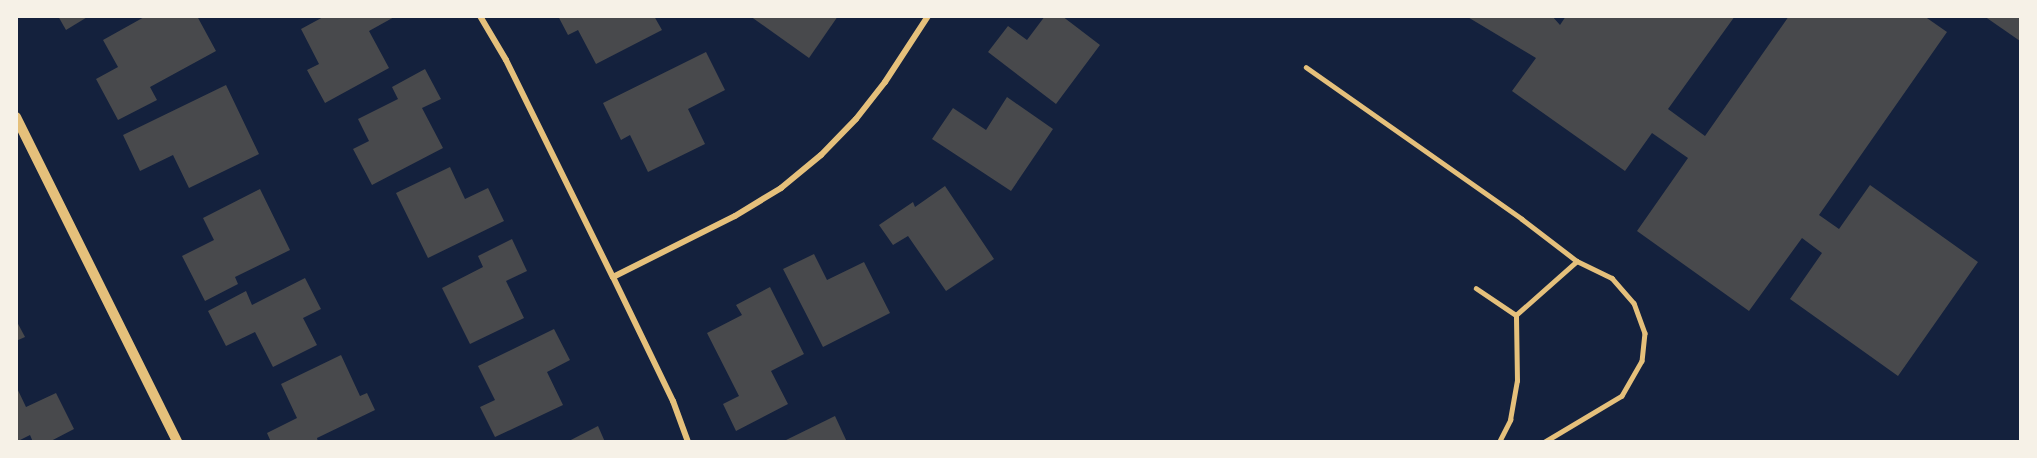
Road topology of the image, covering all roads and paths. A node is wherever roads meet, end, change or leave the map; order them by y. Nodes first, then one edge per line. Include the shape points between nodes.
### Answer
1 (480, 16) edge
2 (928, 16) edge
3 (1306, 67) dead end
4 (16, 117) edge
5 (1577, 261) junction
6 (613, 277) junction
7 (1476, 288) dead end
8 (1516, 315) junction
9 (177, 441) edge
10 (688, 441) edge
11 (1499, 441) edge
12 (1545, 441) edge

1 - 6 street via 506,60
2 - 6 street via 885,82 821,155 781,188 735,216
3 - 5 lane
4 - 9 street
5 - 8 lane
5 - 12 lane via 1612,278 1634,303 1645,333 1642,361 1622,396
6 - 10 street
7 - 8 lane
8 - 11 lane via 1517,381 1510,420

